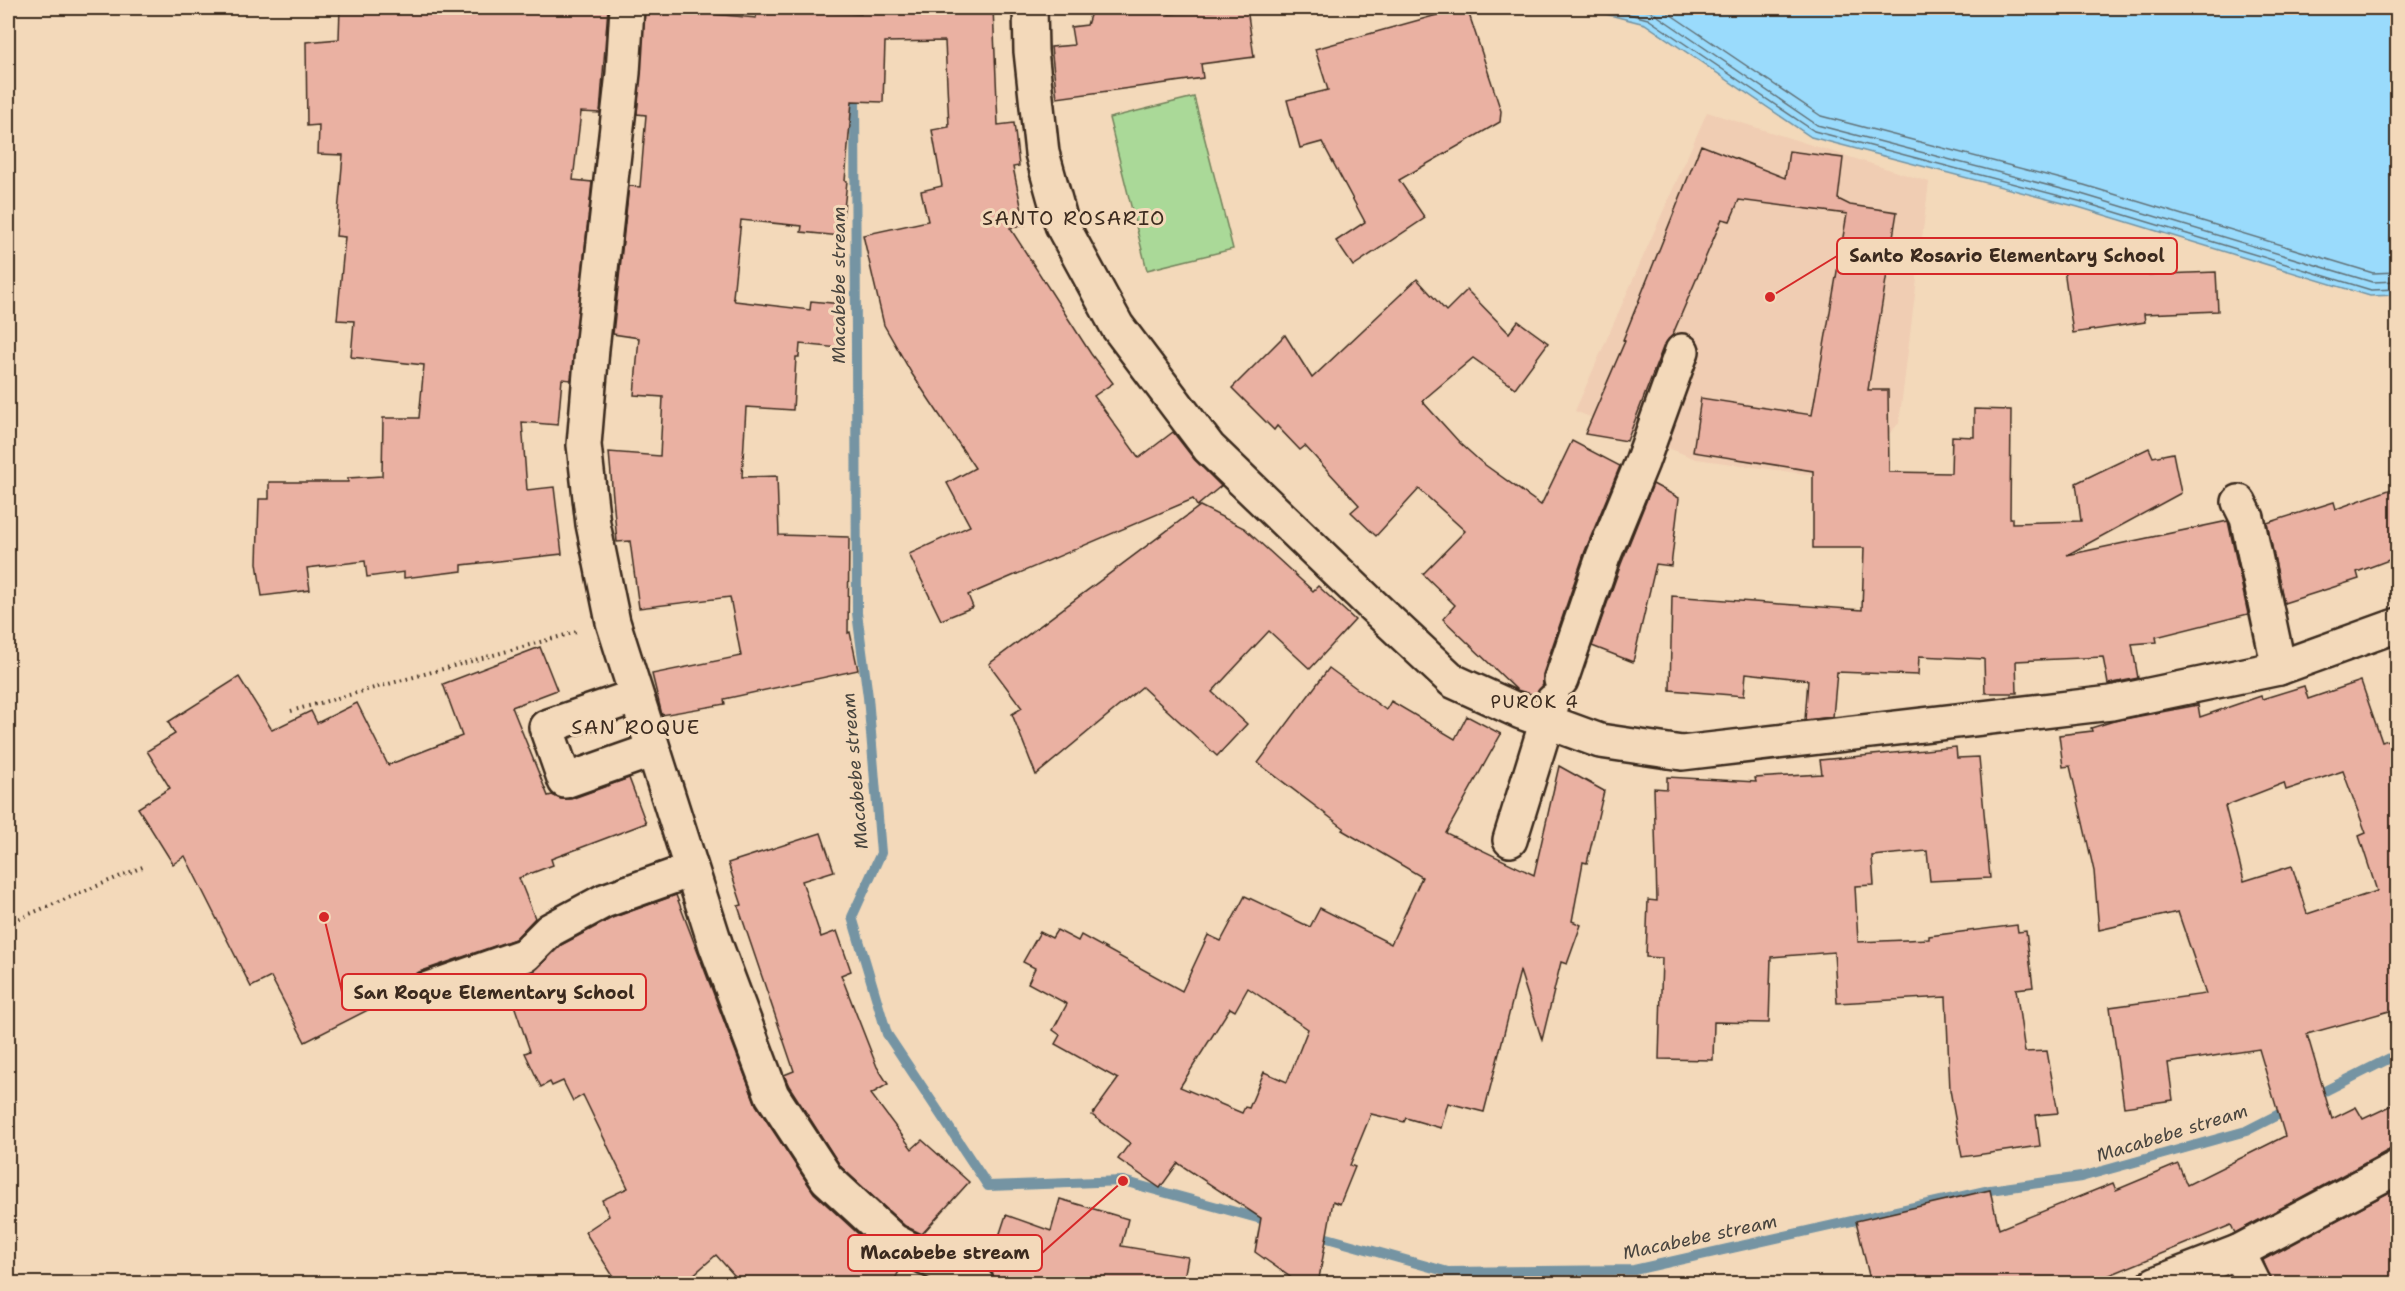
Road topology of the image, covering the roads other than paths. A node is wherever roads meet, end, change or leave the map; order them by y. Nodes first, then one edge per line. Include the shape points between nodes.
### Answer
1 (627, 8) edge
2 (1030, 8) edge
3 (1682, 351) dead end
4 (2239, 502) dead end
5 (2397, 625) edge
6 (2279, 668) junction
7 (636, 696) junction
8 (1553, 701) junction
9 (653, 750) junction
10 (1510, 840) dead end
11 (691, 870) junction
12 (425, 990) dead end
13 (2397, 1167) edge
14 (2238, 1252) junction
15 (977, 1284) edge
16 (2155, 1284) edge
17 (2254, 1284) edge

1 - 7 street via 584,445 593,524 613,622
2 - 8 street via 1042,153 1062,225 1117,326 1209,448 1453,681
3 - 8 street
4 - 6 street via 2247,518
5 - 6 street
6 - 8 street via 2111,703 1683,753 1600,741
7 - 9 street
7 - 9 street via 546,727 565,781
8 - 10 street
9 - 11 street
11 - 12 street via 604,901 549,930 525,955
11 - 15 street via 772,1095 827,1179 894,1241
13 - 14 street
14 - 16 street
14 - 17 street

